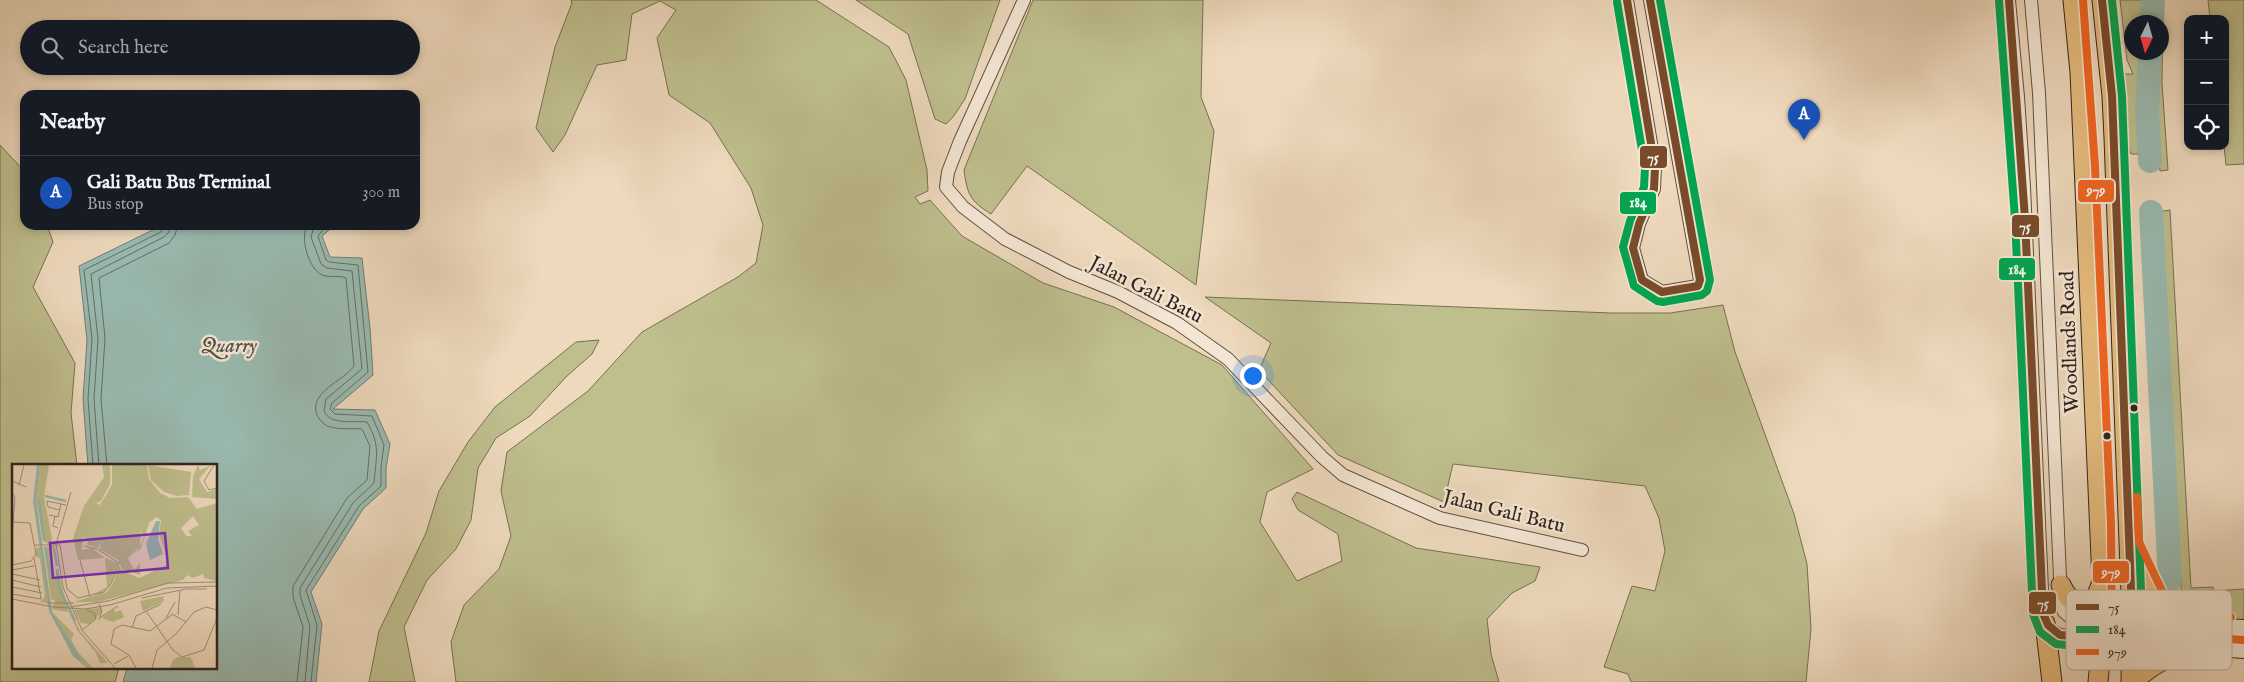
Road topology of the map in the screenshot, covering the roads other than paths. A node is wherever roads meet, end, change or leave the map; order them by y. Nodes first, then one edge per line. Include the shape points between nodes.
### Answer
1 (1024, 0) edge
2 (1627, 0) edge
3 (1650, 0) edge
4 (2009, 0) edge
5 (2031, 0) edge
6 (2073, 0) edge
7 (2102, 0) edge
8 (2129, 544) junction
9 (1582, 550) dead end
10 (2102, 581) junction
11 (2061, 585) junction
12 (2098, 590) edge
13 (2102, 590) edge
14 (2131, 590) edge
15 (2151, 590) edge
16 (2066, 595) edge
17 (2066, 613) edge
18 (2045, 623) junction
19 (2066, 635) edge
20 (2148, 670) edge
21 (2155, 670) edge
22 (2052, 682) edge
23 (2132, 682) edge
24 (2146, 682) edge

1 - 9 street, Jalan Gali Batu via 948,172 946,187 963,208 1004,239 1177,323 1228,359 1343,475 1440,518
2 - 3 street via 1656,167 1654,189 1633,248 1642,280 1662,292 1698,286 1700,280
4 - 18 street via 2024,178
5 - 11 street via 2040,93
6 - 10 main road, Woodlands Road via 2082,119
7 - 8 main road via 2114,130
8 - 14 main road
8 - 15 main road
10 - 12 main road
10 - 13 main road, Woodlands Road
11 - 16 main road
11 - 17 street
18 - 19 street via 2060,636
18 - 22 main road
20 - 23 main road
21 - 24 main road

